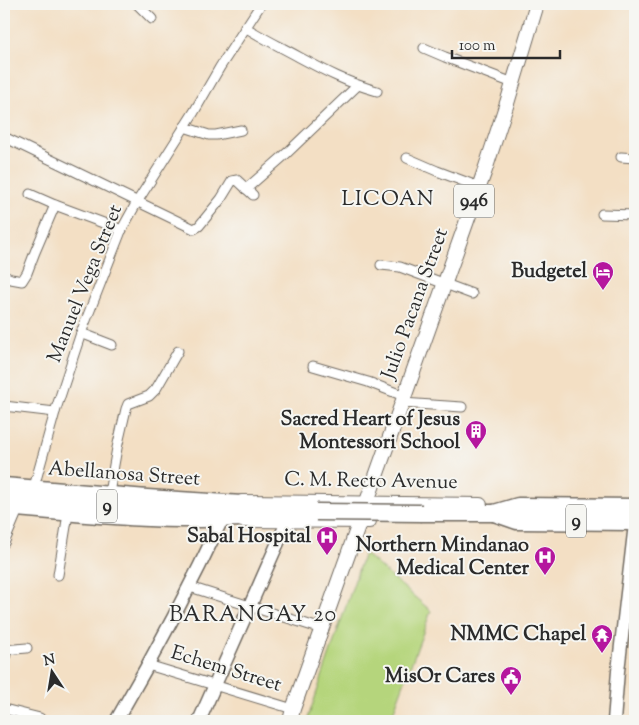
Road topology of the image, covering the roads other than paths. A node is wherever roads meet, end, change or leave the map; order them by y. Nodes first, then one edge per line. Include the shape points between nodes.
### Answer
1 (137, 4) edge
2 (260, 4) edge
3 (537, 4) edge
4 (152, 19) dead end
5 (245, 27) junction
6 (424, 48) dead end
7 (513, 83) junction
8 (357, 86) junction
9 (377, 91) dead end
10 (184, 128) junction
11 (241, 130) dead end
12 (4, 137) edge
13 (621, 157) dead end
14 (407, 158) dead end
15 (635, 158) edge
16 (479, 187) junction
17 (30, 194) dead end
18 (137, 202) junction
19 (55, 206) junction
20 (602, 214) dead end
21 (635, 215) edge
22 (122, 230) junction
23 (381, 265) dead end
24 (4, 276) edge
25 (444, 284) junction
26 (472, 294) dead end
27 (81, 333) junction
28 (112, 345) dead end
29 (178, 351) dead end
30 (313, 366) dead end
31 (403, 400) junction
32 (4, 406) edge
33 (462, 407) dead end
34 (55, 412) junction
35 (4, 484) edge
36 (34, 487) junction
37 (109, 493) junction
38 (4, 497) edge
39 (242, 502) junction
40 (367, 504) junction
41 (635, 507) edge
42 (4, 509) edge
43 (18, 510) junction
44 (518, 513) junction
45 (68, 514) junction
46 (223, 516) junction
47 (319, 516) junction
48 (288, 520) junction
49 (361, 520) junction
50 (635, 523) edge
51 (355, 539) junction
52 (4, 543) edge
53 (58, 575) dead end
54 (190, 587) junction
55 (250, 606) junction
56 (322, 629) junction
57 (27, 648) dead end
58 (5, 650) edge
59 (148, 665) junction
60 (4, 679) edge
61 (215, 685) junction
62 (4, 710) edge
63 (291, 715) edge
64 (40, 718) dead end
65 (116, 721) edge
66 (199, 721) edge
67 (614, 721) edge

1 - 4 street
2 - 5 street, Manuel Vega Street
3 - 7 main road, Julio Pacana Street / 946
5 - 8 street
5 - 10 street, Manuel Vega Street
6 - 7 street
7 - 16 main road, Julio Pacana Street / 946
8 - 9 street
8 - 18 street via 250,192 237,180 232,181 221,199 194,229
10 - 11 street via 208,135
10 - 18 street, Manuel Vega Street
12 - 18 street
13 - 15 street
14 - 16 street
16 - 25 main road, Julio Pacana Street / 946
17 - 19 street
18 - 22 street, Manuel Vega Street
19 - 22 street
19 - 24 street via 28,273 22,281
20 - 21 street
22 - 27 street, Manuel Vega Street
23 - 25 street via 400,267
25 - 26 street
25 - 31 main road, Julio Pacana Street / 946
27 - 28 street
27 - 34 street, Manuel Vega Street
29 - 37 street via 156,389 149,396 128,404
30 - 31 street via 368,382
31 - 33 street
31 - 40 main road, Julio Pacana Street / 946
32 - 34 street
34 - 36 street, Manuel Vega Street
35 - 36 street, Abellanosa Street
36 - 37 street, Abellanosa Street
37 - 39 street, Abellanosa Street
38 - 46 highway, C. M. Recto Avenue / 9
39 - 40 main road, C. M. Recto Avenue / 9
39 - 46 main road
40 - 44 main road, C. M. Recto Avenue / 9
40 - 49 main road, Julio Pacana Street
41 - 44 highway, C. M. Recto Avenue / 9
42 - 43 street
43 - 45 street
43 - 52 street
44 - 47 highway, C. M. Recto Avenue / 9, bridge
44 - 49 main road, C. M. Recto Avenue / 9
44 - 50 highway, C. M. Recto Avenue / 9
45 - 46 street via 147,521
45 - 53 street
46 - 47 highway, C. M. Recto Avenue / 9
46 - 48 main road, C. M. Recto Avenue / 9 via 242,520
46 - 54 street
47 - 48 main road, C. M. Recto Avenue / 9
47 - 49 main road, C. M. Recto Avenue / 9
47 - 51 main road
48 - 55 street
49 - 51 main road, Julio Pacana Street
50 - 67 street
51 - 56 main road, Julio Pacana Street
54 - 55 street
54 - 59 street
55 - 56 street
55 - 61 street
56 - 63 main road, Julio Pacana Street
57 - 58 street
58 - 60 street
59 - 61 street, Echem Street
59 - 65 street
61 - 63 street, Echem Street
61 - 66 street
62 - 64 street

